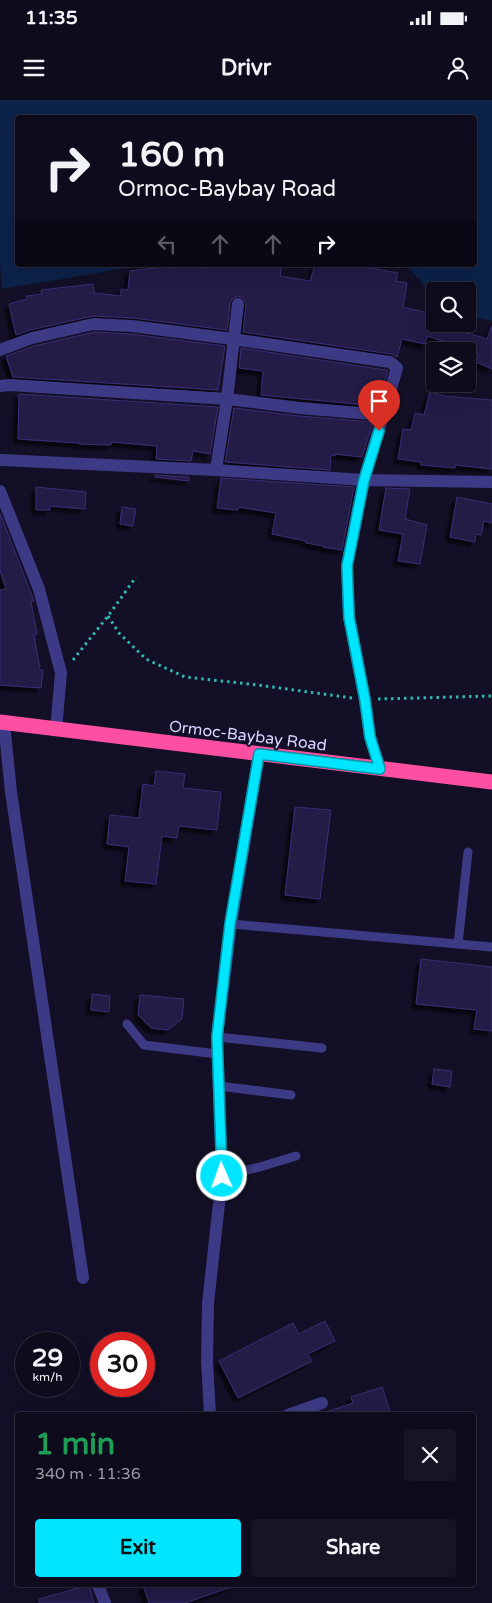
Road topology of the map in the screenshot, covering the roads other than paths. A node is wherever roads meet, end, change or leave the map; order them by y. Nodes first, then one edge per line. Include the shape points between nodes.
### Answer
1 (238, 304) dead end
2 (233, 339) junction
3 (0, 350) edge
4 (0, 386) edge
5 (227, 399) junction
6 (384, 415) junction
7 (0, 460) edge
8 (216, 470) junction
9 (364, 480) junction
10 (492, 482) edge
11 (0, 490) edge
12 (2, 723) edge
13 (56, 730) junction
14 (259, 754) junction
15 (380, 769) junction
16 (492, 782) edge
17 (468, 852) dead end
18 (230, 924) junction
19 (458, 944) junction
20 (492, 947) edge
21 (127, 1024) dead end
22 (217, 1037) junction
23 (322, 1048) dead end
24 (217, 1054) junction
25 (219, 1086) junction
26 (291, 1095) dead end
27 (296, 1156) dead end
28 (222, 1176) junction
29 (83, 1278) dead end
30 (322, 1402) dead end
31 (210, 1412) edge
32 (296, 1412) edge
33 (99, 1587) edge
34 (104, 1603) edge

1 - 2 street
2 - 3 street via 93,324 32,338
2 - 5 street
2 - 6 street via 390,362 397,368
4 - 5 street
5 - 6 street
5 - 8 street
6 - 9 street
7 - 8 street
8 - 9 street
9 - 10 street
9 - 15 street via 347,566 349,617 370,737
11 - 13 street via 39,589 61,674
12 - 13 highway, Ormoc-Baybay Road
12 - 29 street
13 - 14 highway, Ormoc-Baybay Road
14 - 15 highway, Ormoc-Baybay Road
14 - 18 street
15 - 16 highway, Ormoc-Baybay Road
17 - 19 lane
18 - 19 lane
18 - 22 street
19 - 20 lane
21 - 24 lane via 144,1045
22 - 23 lane
22 - 24 street
24 - 25 street
25 - 26 lane
25 - 28 street
27 - 28 lane
28 - 31 street via 208,1303
30 - 32 street
33 - 34 street

